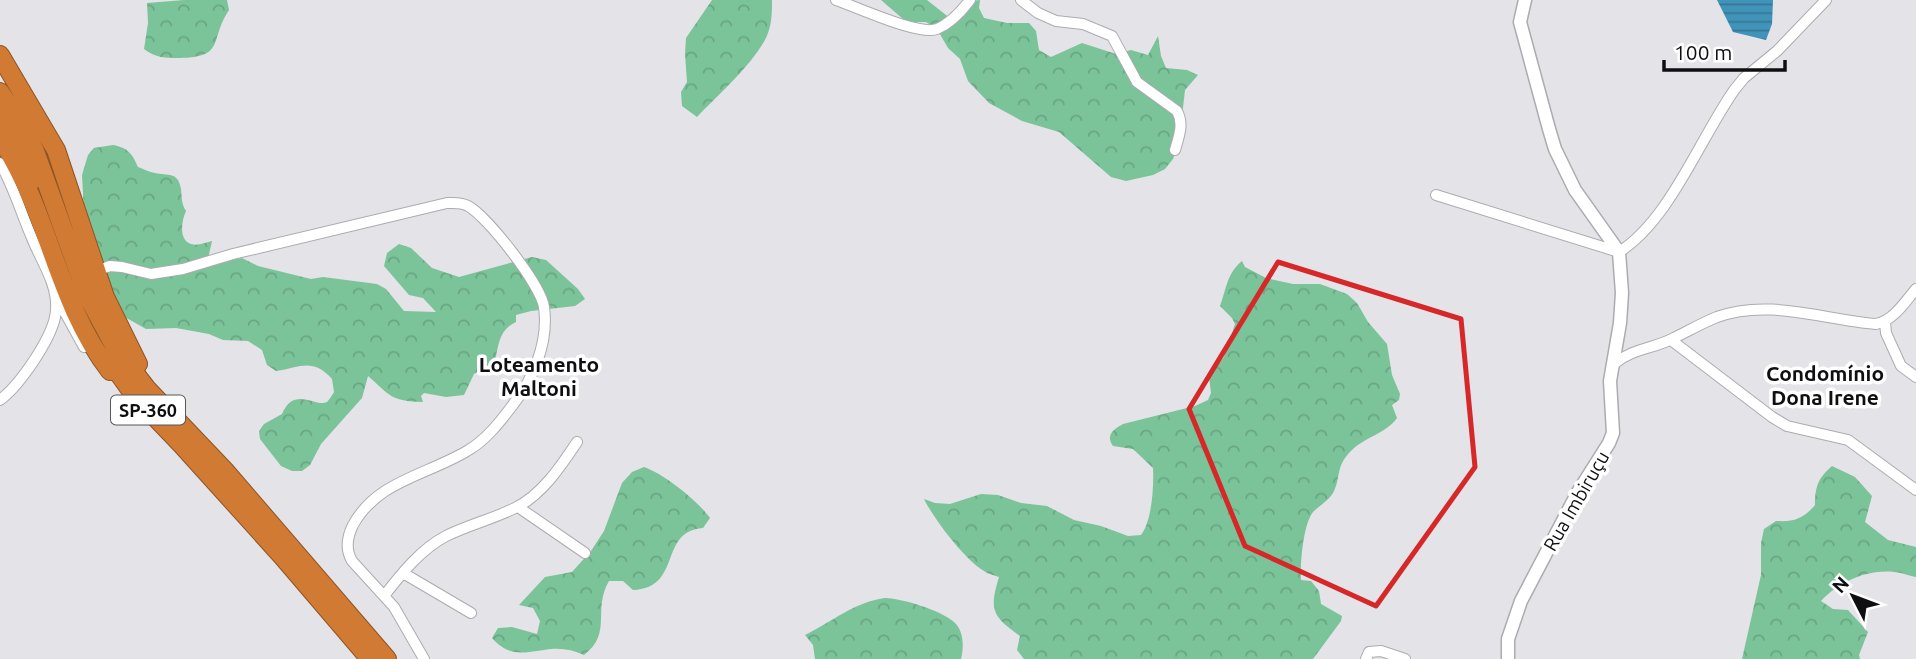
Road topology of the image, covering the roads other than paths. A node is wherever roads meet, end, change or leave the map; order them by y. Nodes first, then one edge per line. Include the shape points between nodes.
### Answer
1 (836, 0) edge
2 (970, 0) edge
3 (1021, 0) edge
4 (1525, 0) edge
5 (1826, 0) edge
6 (0, 55) edge
7 (0, 92) edge
8 (0, 114) edge
9 (0, 138) edge
10 (1175, 150) dead end
11 (0, 163) edge
12 (1436, 195) dead end
13 (1619, 252) junction
14 (96, 271) junction
15 (1916, 289) edge
16 (55, 296) junction
17 (1885, 322) junction
18 (1671, 340) junction
19 (1615, 363) junction
20 (111, 373) junction
21 (1916, 377) edge
22 (134, 395) junction
23 (0, 400) edge
24 (169, 411) junction
25 (577, 442) dead end
26 (1916, 490) edge
27 (518, 507) junction
28 (585, 553) dead end
29 (403, 573) junction
30 (384, 596) junction
31 (471, 613) dead end
32 (370, 659) edge
33 (387, 659) edge
34 (424, 659) edge
35 (1366, 659) edge
36 (1405, 659) edge
37 (1508, 659) edge

1 - 2 street via 928,31 947,23
3 - 10 street via 1056,21 1083,24 1112,36 1137,82 1181,118
4 - 13 street via 1520,22 1523,38 1555,149 1575,190
5 - 13 street via 1744,78 1662,206 1643,232
6 - 14 highway via 56,150
7 - 24 highway, SP-360 via 36,151 75,264 103,328 130,368
8 - 22 highway, SP-360 via 37,188 76,300 106,357
9 - 20 highway via 31,195 71,307
11 - 16 street
12 - 13 street
13 - 19 street, Rua Imbiruçu via 1622,293
14 - 24 highway via 130,350
14 - 30 street via 110,266 151,274 183,269 447,203 470,206 506,244 544,305 536,367 511,408 476,446 383,491 358,516 348,553
15 - 17 street
16 - 20 street via 89,355
16 - 23 street via 54,321 28,371
17 - 18 street via 1749,310 1718,316
17 - 21 street via 1901,366
18 - 19 street via 1628,353
18 - 26 street via 1772,418 1787,426 1848,440
19 - 37 street, Rua Imbiruçu via 1610,381 1609,443 1521,601 1508,639
20 - 22 highway
22 - 32 highway, SP-360
24 - 33 highway, SP-360
25 - 27 street via 545,484
27 - 28 street
27 - 29 street via 446,536
29 - 30 street
29 - 31 street
30 - 34 street
35 - 36 street via 1375,650

